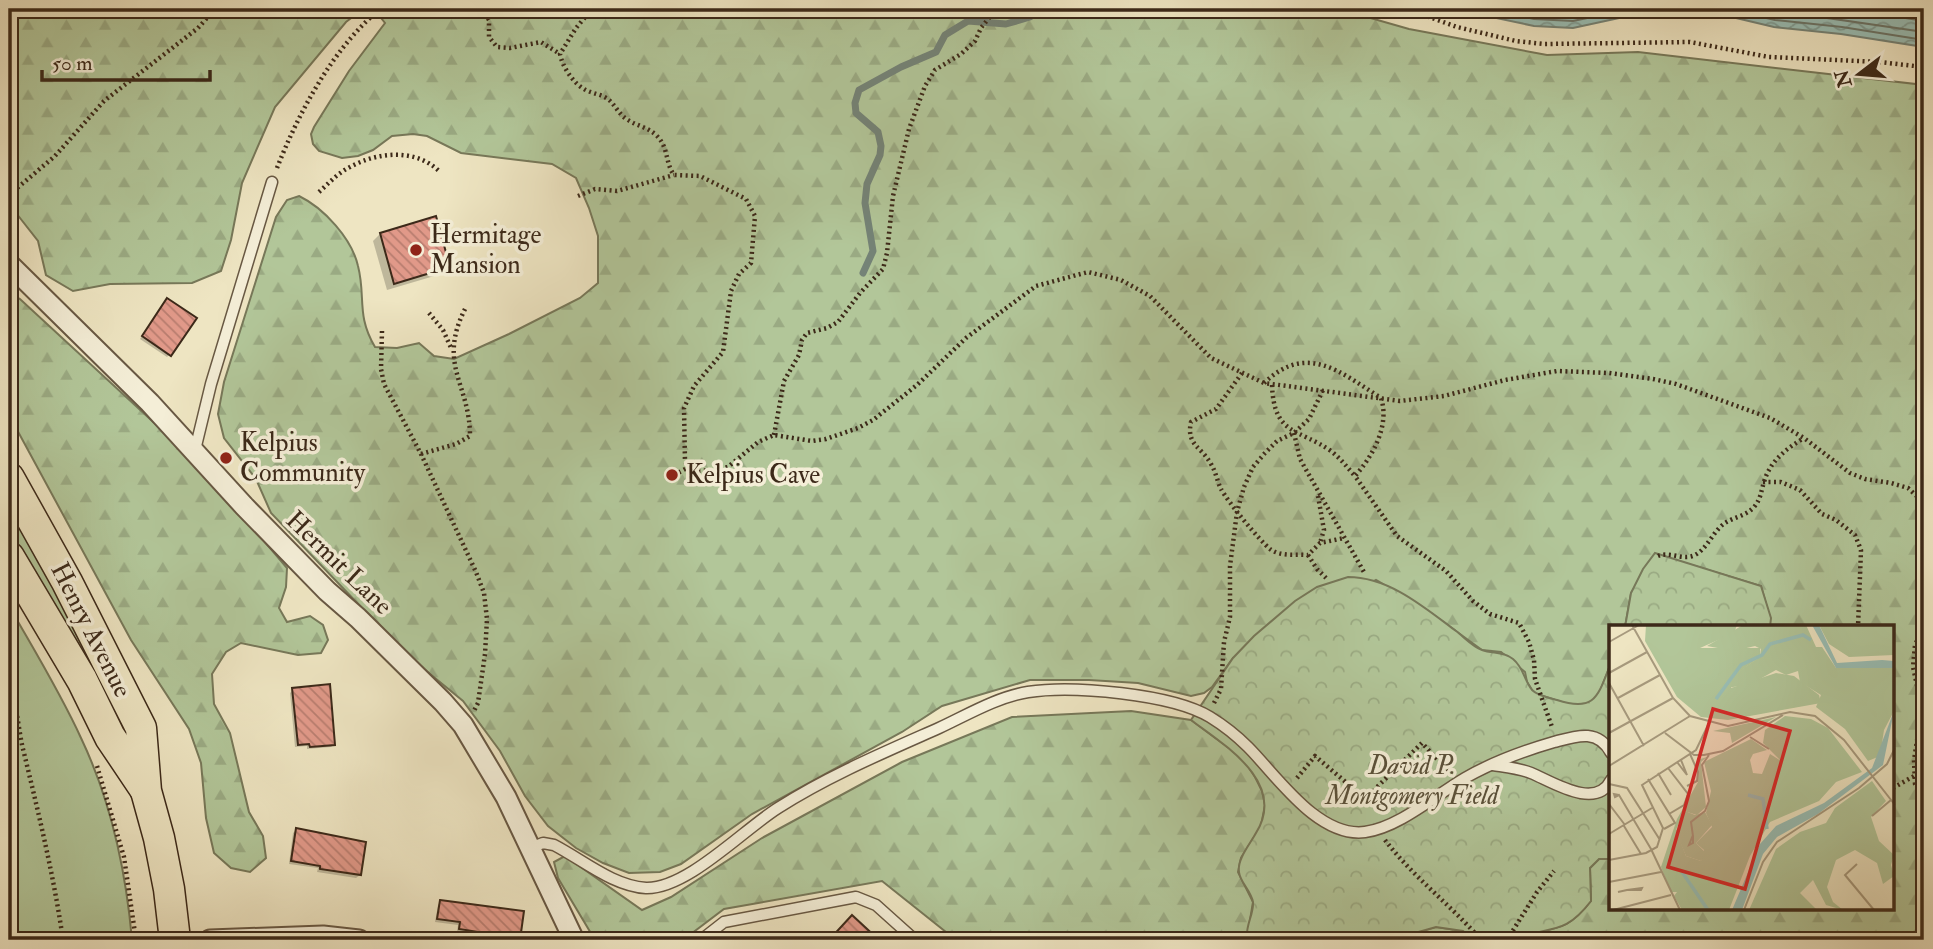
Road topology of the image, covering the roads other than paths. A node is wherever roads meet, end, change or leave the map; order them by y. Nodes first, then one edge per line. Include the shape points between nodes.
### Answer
1 (272, 182) road end
2 (9, 264) edge
3 (195, 451) junction
4 (9, 478) edge
5 (9, 557) edge
6 (1609, 749) edge
7 (1492, 765) junction
8 (1609, 783) edge
9 (146, 790) junction
10 (530, 848) junction
11 (175, 940) edge
12 (210, 940) edge
13 (359, 940) edge
14 (573, 940) edge
15 (701, 940) edge
16 (915, 940) edge

1 - 3 lane
2 - 3 street, Hermit Lane
3 - 10 street, Hermit Lane via 327,592 463,725 491,768
4 - 9 main road, Henry Avenue via 141,728
5 - 9 main road, Henry Avenue via 110,737
6 - 7 lane via 1585,735 1525,750
7 - 8 lane via 1517,768 1574,792 1594,793
7 - 10 lane via 1377,830 1354,833 1317,817 1246,745 1184,704 1063,690 1027,692 961,717 820,785 667,885 627,885 554,845
9 - 11 main road, Henry Avenue via 164,864
10 - 14 street, Hermit Lane
12 - 13 street via 323,936
15 - 16 lane via 724,922 856,897 876,905

